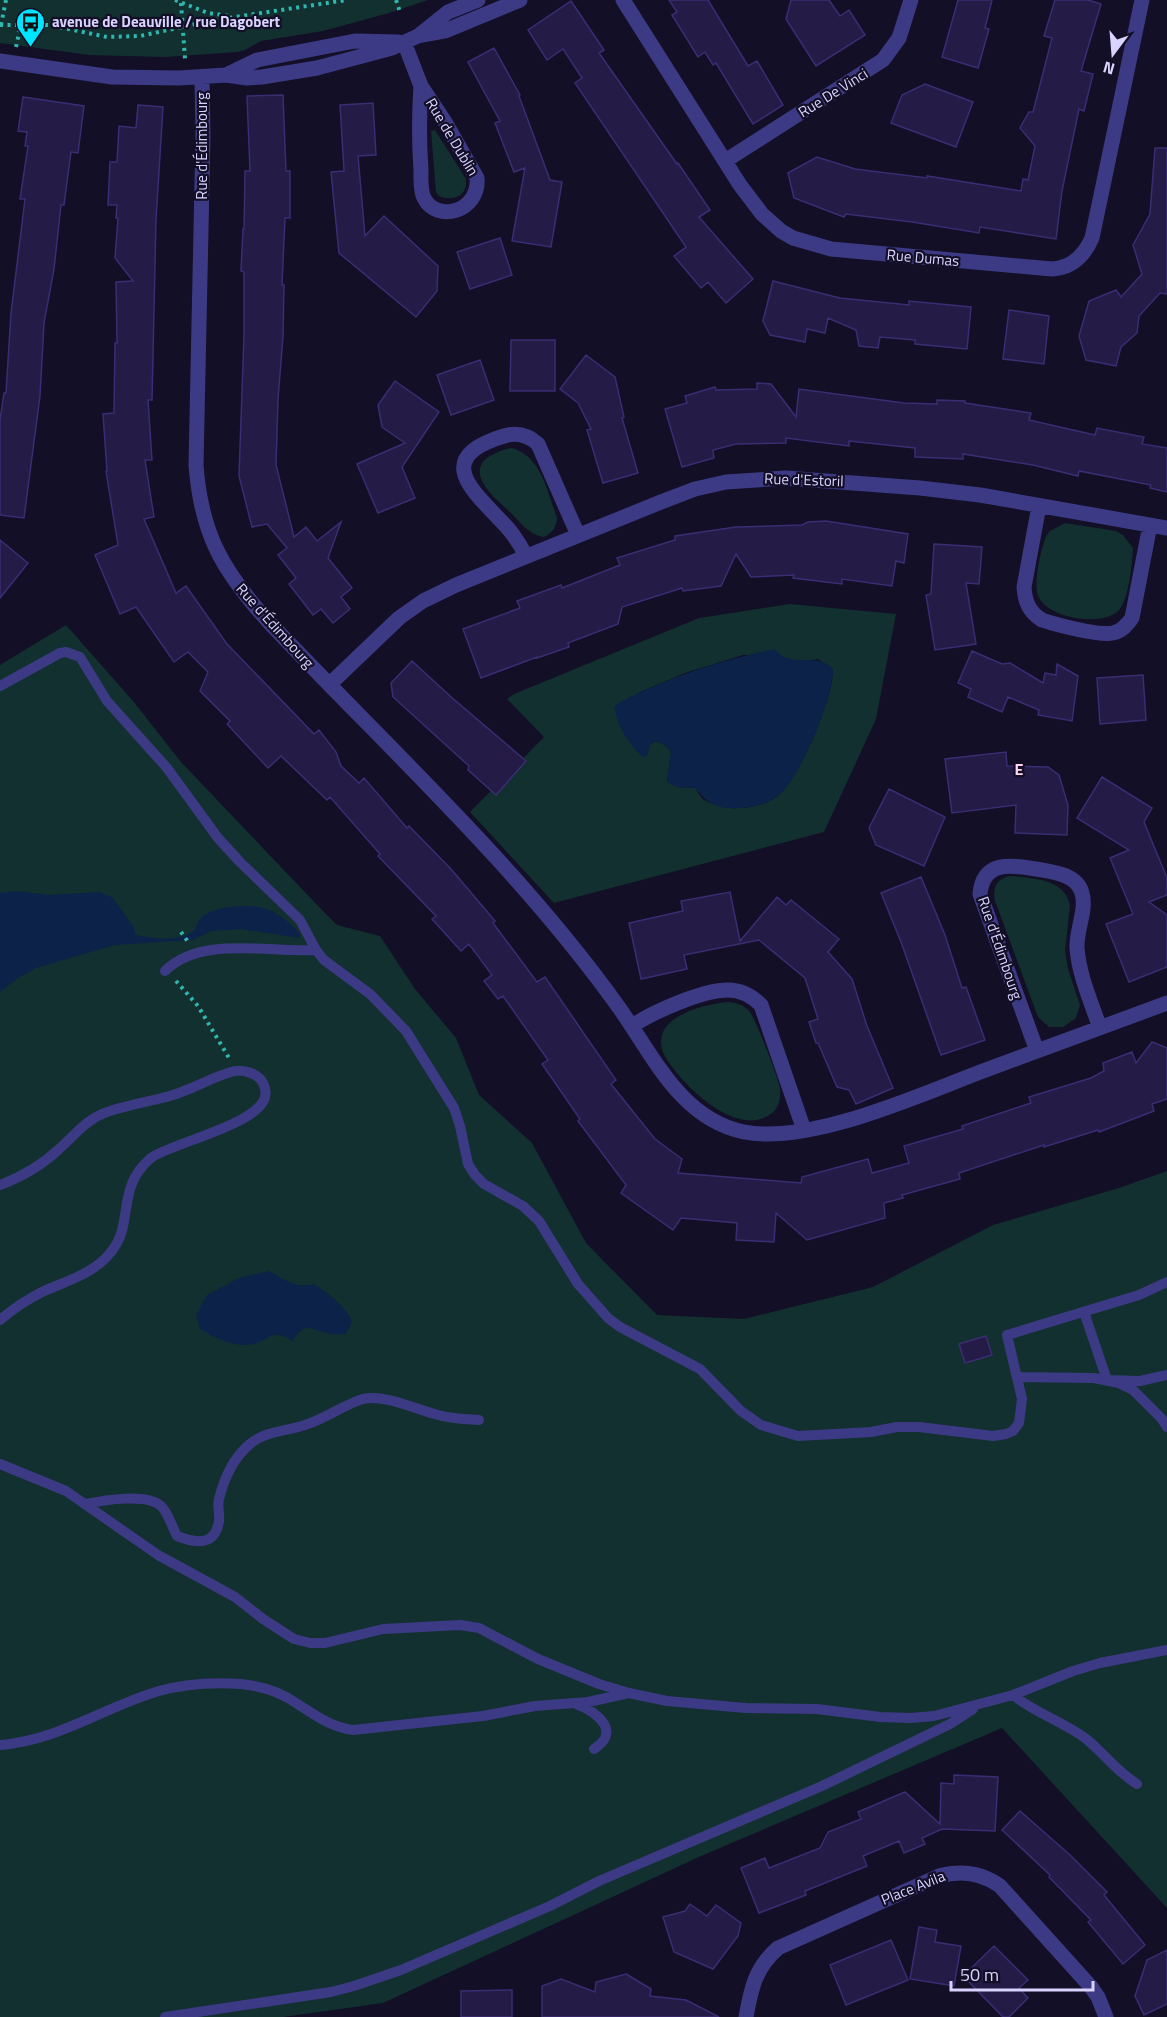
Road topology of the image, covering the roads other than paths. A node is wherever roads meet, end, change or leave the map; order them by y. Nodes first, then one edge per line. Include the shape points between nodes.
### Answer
1 (478, 0) edge
2 (520, 0) edge
3 (623, 0) edge
4 (911, 0) edge
5 (1142, 0) edge
6 (411, 39) junction
7 (0, 62) edge
8 (202, 77) junction
9 (421, 86) junction
10 (725, 161) junction
11 (1039, 506) junction
12 (1150, 525) junction
13 (1167, 528) edge
14 (578, 535) junction
15 (526, 556) junction
16 (330, 684) junction
17 (0, 686) edge
18 (316, 950) junction
19 (165, 971) road end
20 (1167, 1003) edge
21 (632, 1026) junction
22 (1100, 1028) junction
23 (1037, 1051) junction
24 (804, 1130) junction
25 (0, 1185) edge
26 (1167, 1282) edge
27 (1084, 1312) junction
28 (0, 1320) edge
29 (1167, 1375) edge
30 (1017, 1377) junction
31 (1107, 1380) junction
32 (479, 1420) dead end
33 (1167, 1427) edge
34 (0, 1464) edge
35 (86, 1504) junction
36 (1167, 1650) edge
37 (629, 1693) junction
38 (1013, 1695) junction
39 (573, 1704) junction
40 (981, 1704) junction
41 (0, 1745) edge
42 (594, 1749) dead end
43 (1137, 1784) dead end
44 (165, 2017) edge
45 (746, 2017) edge
46 (1106, 2017) edge

1 - 6 street via 448,12
2 - 6 street via 452,29
3 - 10 street, Rue Dumas
4 - 10 street, Rue De Vinci via 899,38 883,60
5 - 10 street, Rue Dumas via 1092,238 1084,254 1068,266 1044,269 818,247 793,238 771,223
6 - 8 street via 375,54 317,68 262,77
6 - 9 street, Rue de Dublin
7 - 8 street via 99,76
8 - 16 street, Rue d'Édimbourg via 204,136 195,446 200,500 208,531 230,575 267,620
9 - 9 street, Rue de Dublin via 418,131 422,192 431,206 455,211 473,199 477,178
11 - 12 street, Rue d'Estoril
11 - 12 street via 1024,586 1028,608 1042,620 1103,633 1120,630 1132,618
11 - 14 street, Rue d'Estoril via 961,492 754,478 695,489
12 - 13 street, Rue d'Estoril
14 - 15 street, Rue d'Estoril
14 - 15 street via 538,444 515,434 481,445 465,461 465,478
15 - 16 street, Rue d'Estoril via 423,601 399,618
16 - 21 street, Rue d'Édimbourg via 523,886
17 - 18 lane via 60,653 80,657 107,701 167,768 218,838 300,920
18 - 19 lane via 212,951 190,955
18 - 30 lane via 370,994 406,1031 454,1108 468,1164 475,1175 539,1221 578,1284 608,1318 700,1369 741,1411 761,1425 798,1436 908,1427 978,1436 1006,1434 1013,1431 1021,1416
20 - 22 street, Rue d'Édimbourg
21 - 24 street, Rue d'Édimbourg via 677,1091 703,1116 745,1132
21 - 24 street via 708,993 730,990 751,996 761,1005
22 - 23 street, Rue d'Édimbourg
22 - 23 street, Rue d'Édimbourg via 1079,960 1083,903 1078,884 1060,873 1012,865 993,869 980,885 980,894
23 - 24 street, Rue d'Édimbourg via 867,1114
25 - 28 lane via 28,1172 99,1115 172,1096 235,1070 255,1074 263,1082 265,1099 257,1109 240,1121 152,1157 137,1173 113,1250 98,1266 22,1303
26 - 27 lane
27 - 30 lane via 1006,1335
27 - 31 lane
29 - 31 lane via 1140,1381
30 - 31 lane
31 - 33 lane via 1133,1390
32 - 35 lane via 452,1419 399,1403 366,1399 309,1424 267,1434 250,1443 236,1460 218,1502 219,1521 206,1541 192,1542 177,1536 162,1507 153,1501 102,1500
34 - 35 lane via 66,1491
35 - 37 lane via 158,1555 235,1597 294,1639 325,1643 383,1629 469,1626 578,1676
36 - 38 lane via 1073,1671
37 - 39 lane
37 - 40 lane via 667,1701 909,1718
38 - 40 lane
38 - 43 lane via 1083,1737
39 - 41 lane via 353,1730 338,1728 281,1694 262,1688 191,1686 159,1691 41,1738
39 - 42 lane via 588,1709 603,1724 605,1740
40 - 44 lane via 861,1769 401,1970 331,1992
45 - 46 street, Place Avila via 754,1978 778,1948 939,1876 963,1873 984,1877 1000,1886 1091,1987

